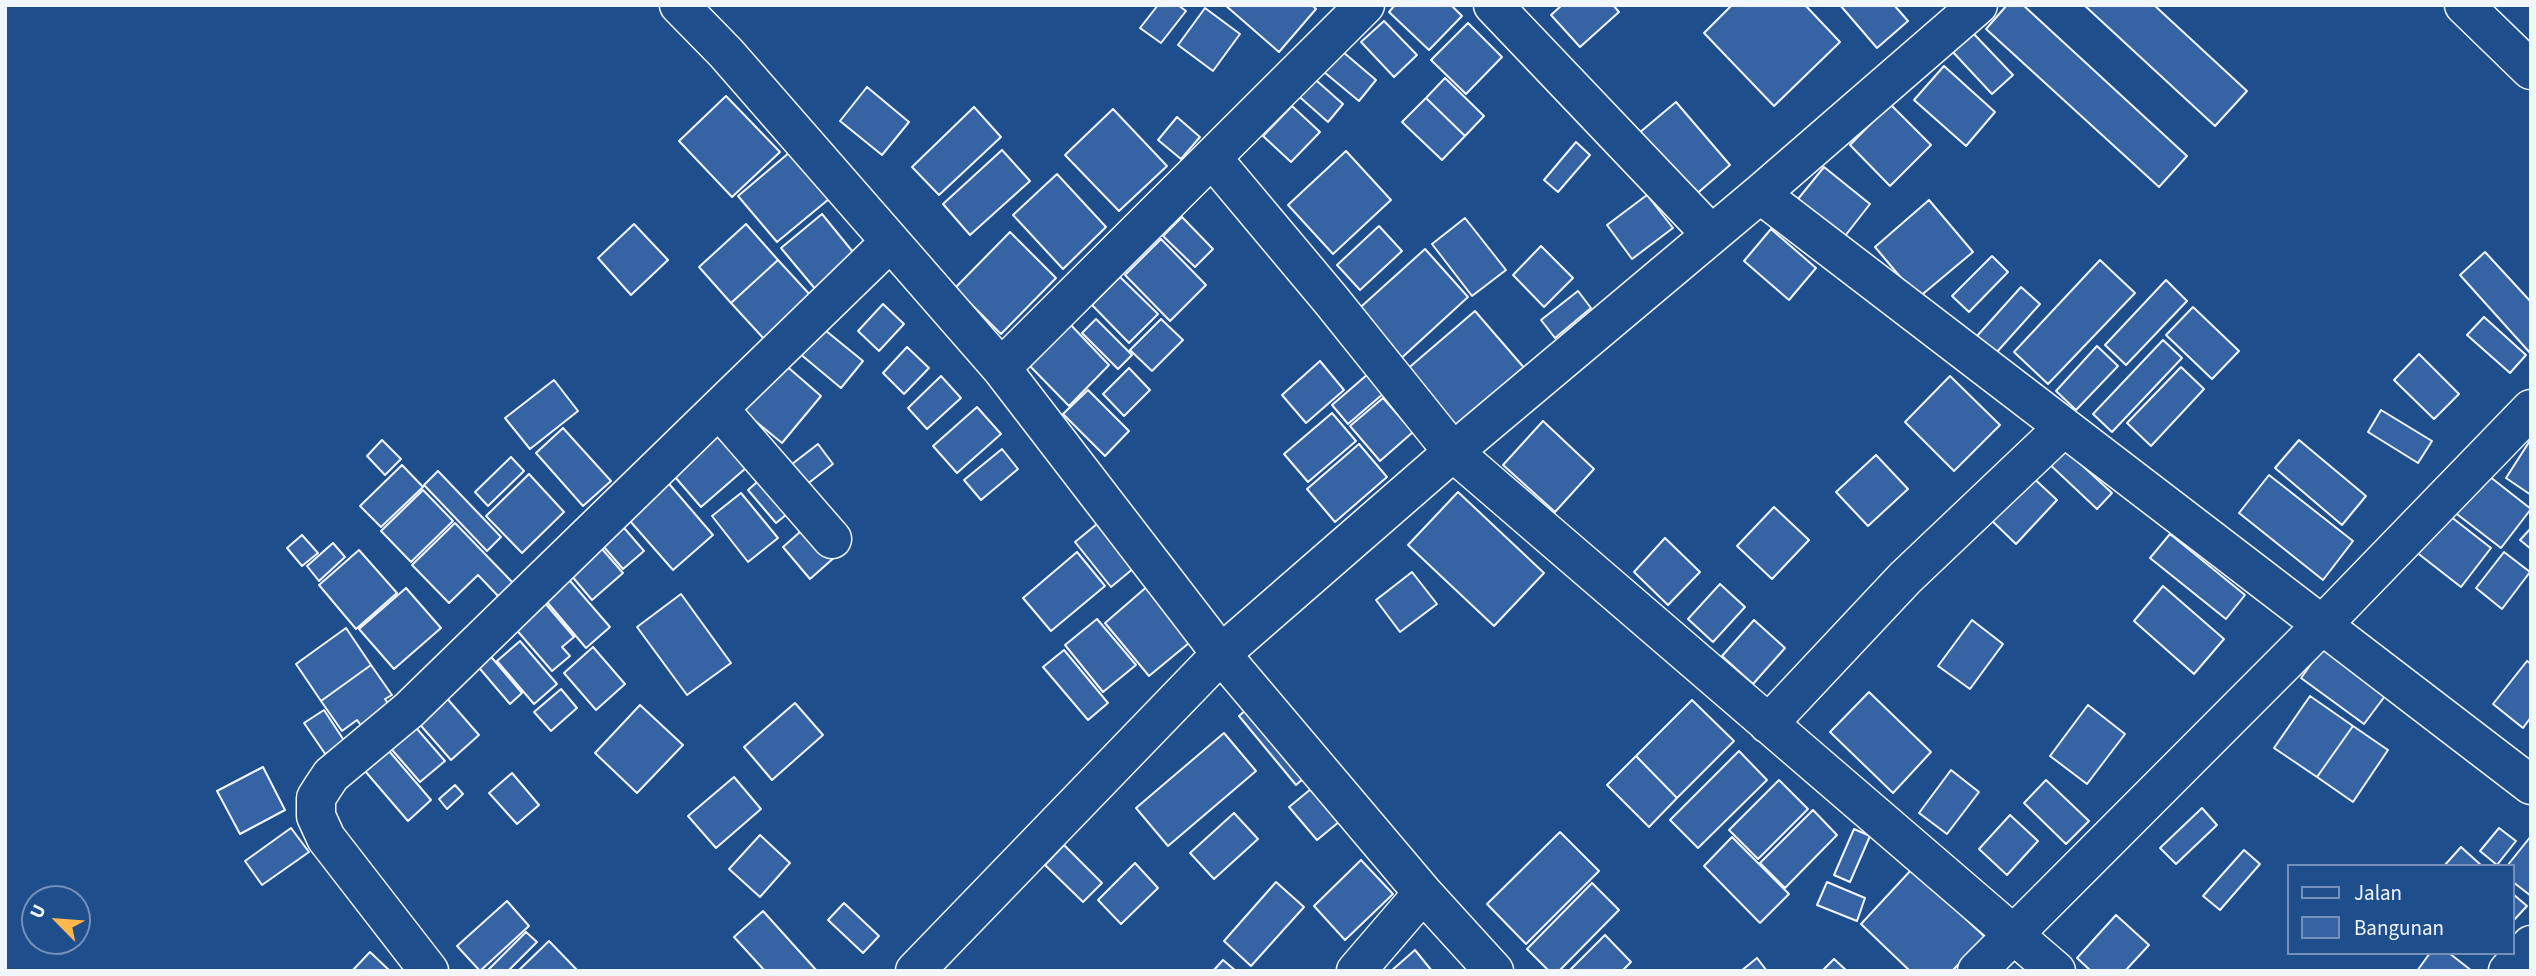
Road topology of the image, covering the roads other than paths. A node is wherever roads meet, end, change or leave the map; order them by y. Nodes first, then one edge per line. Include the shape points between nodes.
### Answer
1 (679, 5) edge
2 (1365, 5) edge
3 (1493, 5) edge
4 (1979, 5) edge
5 (2464, 5) edge
6 (2531, 70) edge
7 (1212, 159) junction
8 (1760, 194) junction
9 (1711, 234) junction
10 (889, 243) junction
11 (1000, 368) junction
12 (719, 409) junction
13 (2531, 409) edge
14 (2064, 427) junction
15 (1453, 452) junction
16 (832, 539) dead end
17 (2322, 625) junction
18 (1221, 654) junction
19 (1768, 724) junction
20 (2531, 785) edge
21 (1423, 893) junction
22 (2011, 934) junction
23 (2531, 945) edge
24 (429, 971) edge
25 (915, 971) edge
26 (1356, 971) edge
27 (1494, 971) edge
28 (1977, 971) edge
29 (2056, 971) edge
30 (2508, 971) edge

1 - 10 street
2 - 7 street
3 - 9 street
4 - 8 street
5 - 6 street
7 - 11 street
7 - 15 street
8 - 9 street
8 - 14 street
9 - 15 street
10 - 11 street
10 - 12 street
11 - 18 street
12 - 16 street
12 - 24 street via 409,710 331,775 316,798 316,816 326,838
13 - 17 street
14 - 17 street
14 - 19 street via 1905,578
15 - 18 street
15 - 19 street
17 - 20 street
17 - 22 street
18 - 21 street
18 - 25 street
19 - 22 street
21 - 26 street
21 - 27 street
22 - 28 street
22 - 29 street
23 - 30 street

